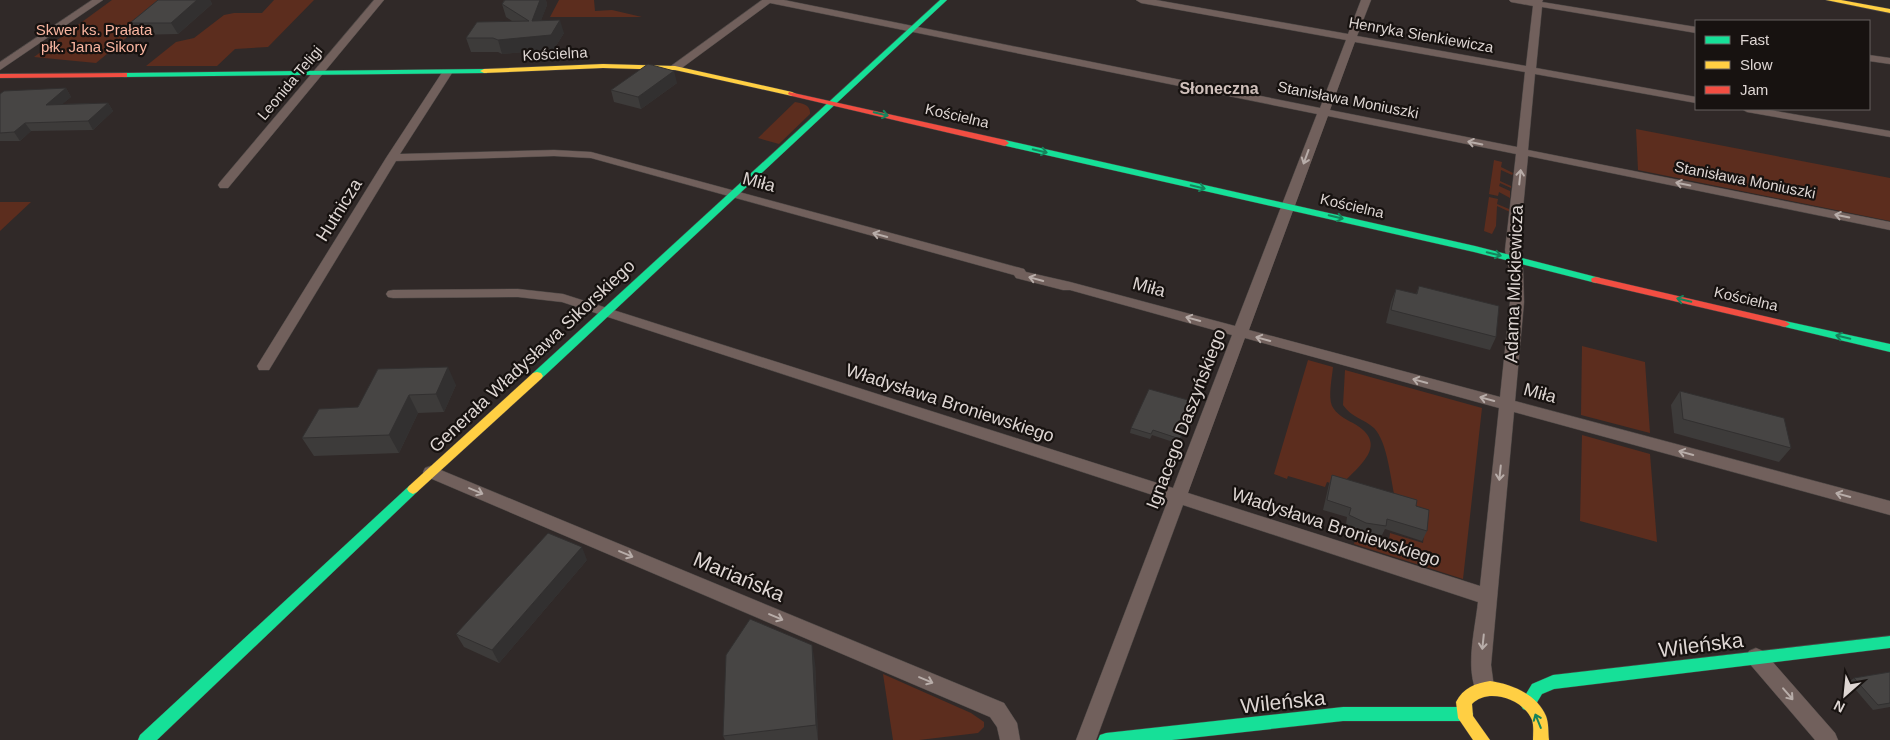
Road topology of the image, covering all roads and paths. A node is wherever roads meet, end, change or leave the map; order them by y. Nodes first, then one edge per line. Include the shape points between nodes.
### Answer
1 (98, 0) edge
2 (380, 0) edge
3 (769, 0) edge
4 (944, 0) edge
5 (1141, 0) edge
6 (1366, 0) edge
7 (1514, 0) edge
8 (1834, 0) edge
9 (1538, 2) edge
10 (1890, 11) edge
11 (913, 29) junction
12 (1695, 30) edge
13 (1352, 38) junction
14 (1870, 58) edge
15 (1890, 61) edge
16 (0, 68) edge
17 (675, 68) junction
18 (1531, 70) junction
19 (447, 73) junction
20 (317, 74) junction
21 (0, 76) edge
22 (1695, 100) edge
23 (834, 103) junction
24 (1753, 110) edge
25 (1323, 112) junction
26 (1890, 134) edge
27 (1523, 152) junction
28 (392, 158) junction
29 (224, 185) dead end
30 (734, 196) junction
31 (1288, 206) junction
32 (1890, 226) edge
33 (1515, 260) junction
34 (393, 294) dead end
35 (605, 312) junction
36 (1240, 332) junction
37 (1890, 348) edge
38 (264, 366) dead end
39 (1507, 404) junction
40 (432, 472) junction
41 (1178, 497) junction
42 (1890, 508) edge
43 (1488, 597) junction
44 (1890, 642) edge
45 (1756, 657) junction
46 (1484, 687) junction
47 (1528, 704) junction
48 (1464, 714) junction
49 (146, 740) edge
50 (1010, 740) edge
51 (1086, 740) edge
52 (1106, 740) edge
53 (1482, 740) edge
54 (1541, 740) edge
55 (1828, 740) edge

1 - 16 street
2 - 20 street, Leonida Teligi
3 - 11 street, Stanisława Moniuszki
3 - 17 street
4 - 11 street, Generała Władysława Sikorskiego
5 - 13 street, Henryka Sienkiewicza
6 - 13 street, Ignacego Daszyńskiego
7 - 9 street
8 - 10 street
9 - 12 street
9 - 18 street, Adama Mickiewicza
11 - 23 street, Generała Władysława Sikorskiego
11 - 25 street, Stanisława Moniuszki
13 - 18 street, Henryka Sienkiewicza
13 - 25 street, Ignacego Daszyńskiego
14 - 15 street
17 - 19 street, Kościelna via 603,66
17 - 23 street, Kościelna
18 - 22 street, Henryka Sienkiewicza
18 - 27 street, Adama Mickiewicza
19 - 20 street, Kościelna
19 - 28 street, Hutnicza
20 - 21 street, Kościelna
20 - 29 street, Leonida Teligi
23 - 30 street, Generała Władysława Sikorskiego
23 -> 31 street, Kościelna
24 - 26 street
27 -> 25 street, Stanisława Moniuszki
25 -> 31 street, Ignacego Daszyńskiego
32 -> 27 street, Stanisława Moniuszki
33 -> 27 street, Adama Mickiewicza via 1512,250
28 - 30 street, Miła via 583,154
28 - 38 street, Hutnicza
30 - 35 street, Generała Władysława Sikorskiego
36 -> 30 street, Miła
31 -> 33 street, Kościelna
31 - 36 street, Ignacego Daszyńskiego
37 -> 33 street, Kościelna
33 - 39 street, Adama Mickiewicza via 1517,302
34 - 35 street, Władysława Broniewskiego via 535,294 563,298
35 - 40 street, Generała Władysława Sikorskiego
35 - 41 street, Władysława Broniewskiego
39 -> 36 street, Miła
36 - 41 street, Ignacego Daszyńskiego
42 -> 39 street, Miła
39 -> 43 street, Adama Mickiewicza
40 - 49 street, Generała Władysława Sikorskiego
40 -> 50 street, Mariańska via 997,710 1007,723
41 - 43 street, Władysława Broniewskiego
41 - 51 street, Ignacego Daszyńskiego
43 -> 46 street, Adama Mickiewicza via 1481,665
44 - 45 street, Wileńska
45 - 47 street, Wileńska via 1542,684
45 -> 55 street
46 - 47 street via 1511,692
46 - 48 street via 1470,693
54 -> 47 street via 1540,722
48 - 52 street, Wileńska via 1343,714
48 - 53 street

